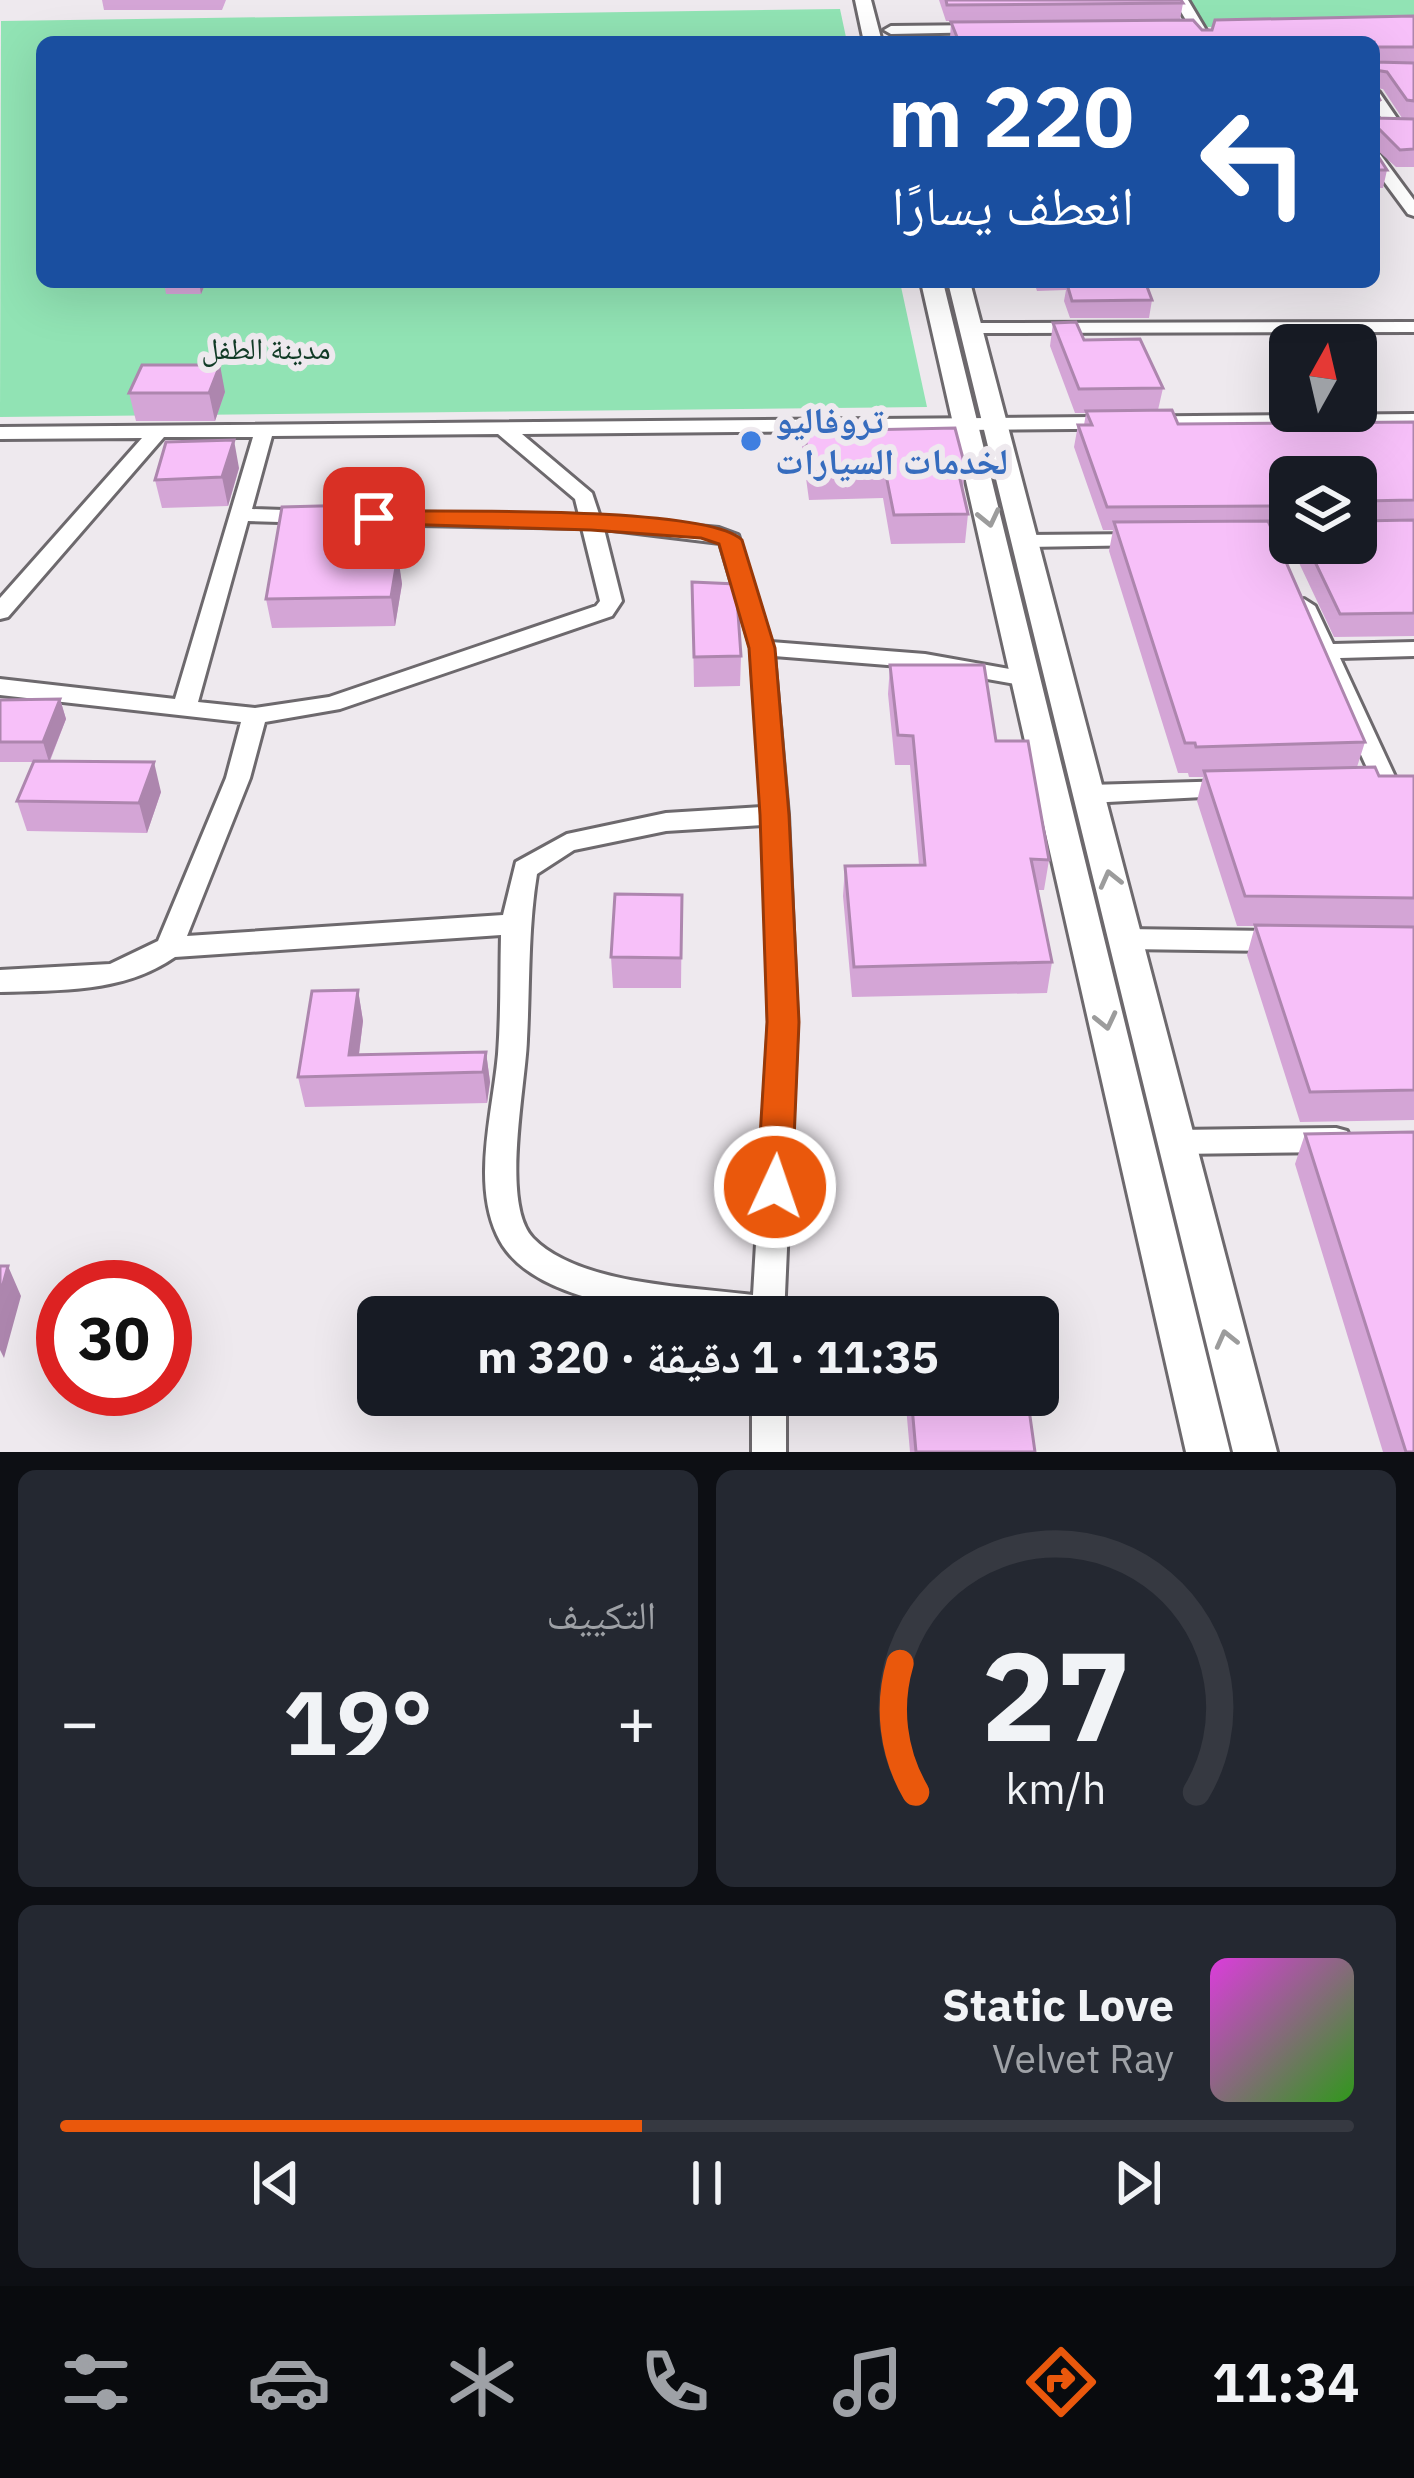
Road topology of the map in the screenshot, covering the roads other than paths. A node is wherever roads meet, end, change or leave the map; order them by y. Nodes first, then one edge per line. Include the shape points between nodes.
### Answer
1 (863, 0) edge
2 (884, 0) edge
3 (1181, 0) edge
4 (1174, 28) edge
5 (1219, 28) edge
6 (1009, 29) edge
7 (1202, 35) edge
8 (872, 36) edge
9 (892, 36) edge
10 (1380, 104) edge
11 (1380, 127) edge
12 (1395, 127) junction
13 (1414, 127) edge
14 (1380, 163) edge
15 (1407, 192) edge
16 (1414, 211) edge
17 (934, 288) edge
18 (961, 288) edge
19 (1414, 327) edge
20 (972, 328) junction
21 (1414, 420) edge
22 (982, 425) junction
23 (504, 429) junction
24 (264, 431) junction
25 (158, 432) junction
26 (0, 433) edge
27 (243, 515) junction
28 (591, 523) junction
29 (1227, 539) edge
30 (1160, 540) edge
31 (1026, 541) junction
32 (1269, 550) edge
33 (1288, 564) edge
34 (0, 613) edge
35 (762, 648) junction
36 (1414, 649) edge
37 (1326, 651) junction
38 (1026, 679) junction
39 (0, 687) edge
40 (184, 708) junction
41 (254, 716) junction
42 (1414, 783) edge
43 (1249, 788) edge
44 (1089, 794) junction
45 (775, 815) junction
46 (515, 925) junction
47 (1125, 939) junction
48 (1303, 941) edge
49 (169, 946) junction
50 (0, 981) edge
51 (1366, 1139) edge
52 (1176, 1142) junction
53 (668, 1296) edge
54 (769, 1296) edge
55 (769, 1416) edge
56 (769, 1452) edge
57 (1208, 1452) edge
58 (1256, 1452) edge

1 - 8 street
2 - 9 street
3 - 7 street
4 - 7 street
5 - 7 street
6 - 9 street
10 - 12 street
11 - 12 street
12 - 13 street
14 - 15 street
15 - 16 street
17 - 22 street
18 - 20 street
19 - 20 street
20 - 22 street
21 - 22 street
22 - 23 street
22 - 31 street
22 -> 38 street
23 - 24 street
23 - 28 street via 579,489
24 - 25 street
24 - 27 street
25 - 26 street
25 - 34 street
27 - 28 street
27 - 40 street
28 - 35 street via 730,540
28 - 41 street via 611,601 604,611 332,704
29 - 32 street
30 - 31 street
31 - 44 street
33 - 37 street
35 - 38 street via 925,661
35 - 45 street
36 - 37 street
37 - 42 street via 1374,784
38 -> 57 street
39 - 40 street
40 - 41 street
41 - 49 street via 238,778
43 - 44 street
47 -> 44 street
45 - 46 street via 666,822 567,843 525,869
45 - 54 street via 783,1022
46 - 49 street
46 - 53 street via 511,1079 501,1133 507,1221 520,1247 584,1281
47 - 48 street
47 - 52 street
49 - 50 street via 113,977
51 - 52 street
58 -> 52 street
55 - 56 street

